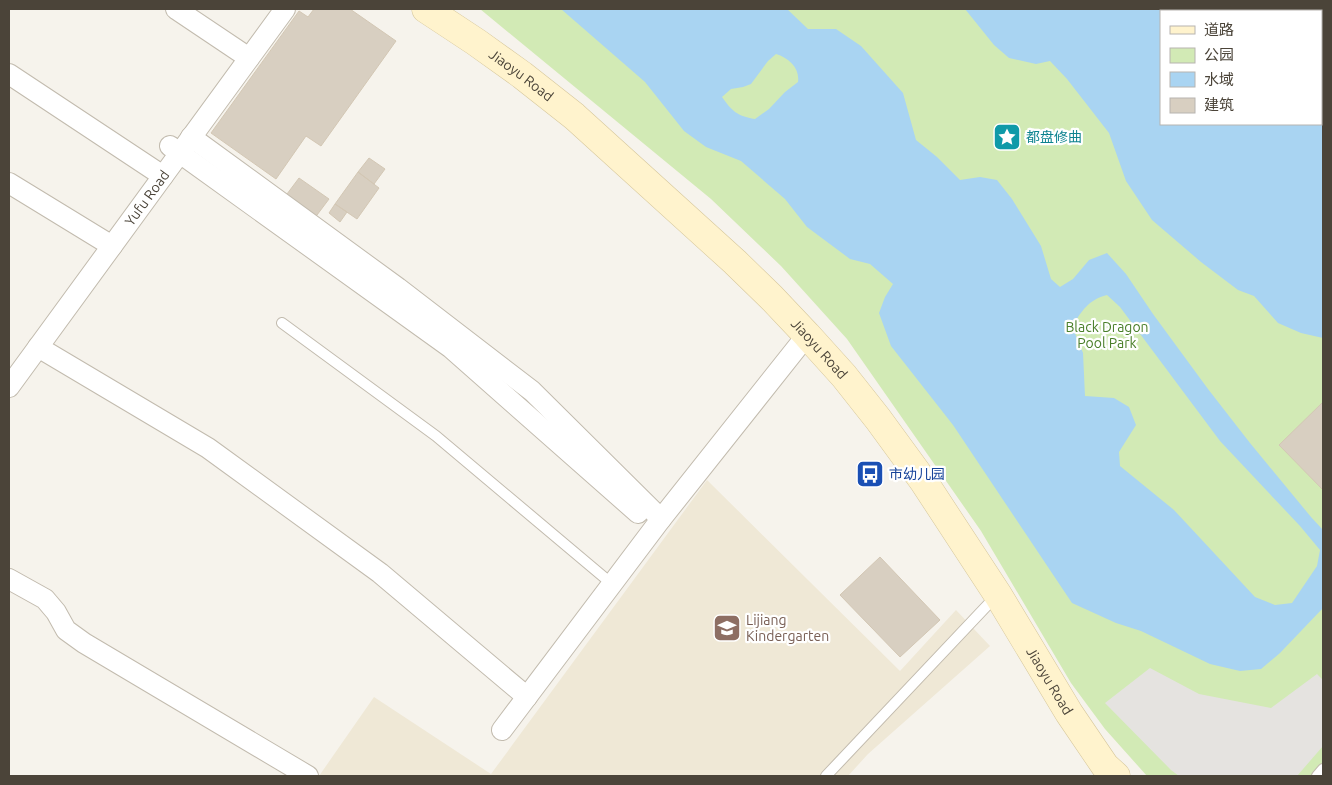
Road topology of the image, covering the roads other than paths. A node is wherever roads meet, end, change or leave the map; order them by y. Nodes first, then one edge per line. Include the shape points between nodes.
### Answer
1 (176, 9) edge
2 (285, 9) edge
3 (426, 9) edge
4 (249, 58) junction
5 (9, 74) edge
6 (192, 137) junction
7 (170, 146) dead end
8 (163, 176) junction
9 (9, 183) edge
10 (112, 246) junction
11 (282, 323) dead end
12 (808, 335) junction
13 (38, 346) junction
14 (9, 387) edge
15 (641, 516) dead end
16 (661, 519) junction
17 (9, 579) edge
18 (612, 584) junction
19 (998, 595) junction
20 (527, 697) junction
21 (502, 730) dead end
22 (1323, 769) edge
23 (308, 776) edge
24 (826, 776) edge
25 (1116, 776) edge
26 (1318, 776) edge

1 - 4 street
2 - 4 street, Yufu Road
3 - 12 main road, Jiaoyu Road via 484,47 574,116 735,262
4 - 6 street, Yufu Road
5 - 8 street
6 - 8 street, Yufu Road
6 - 16 street via 532,391
7 - 15 street via 452,348
8 - 10 street, Yufu Road
9 - 10 street
10 - 13 street, Yufu Road
11 - 18 lane via 436,436
12 - 16 street
12 - 19 main road, Jiaoyu Road via 878,419
13 - 14 street, Yufu Road
13 - 20 street via 216,454 380,572
16 - 18 street
17 - 23 street via 45,599 66,630 84,643
18 - 20 street
19 - 24 lane
19 - 25 main road, Jiaoyu Road via 1069,713 1105,766
20 - 21 street
22 - 26 lane

